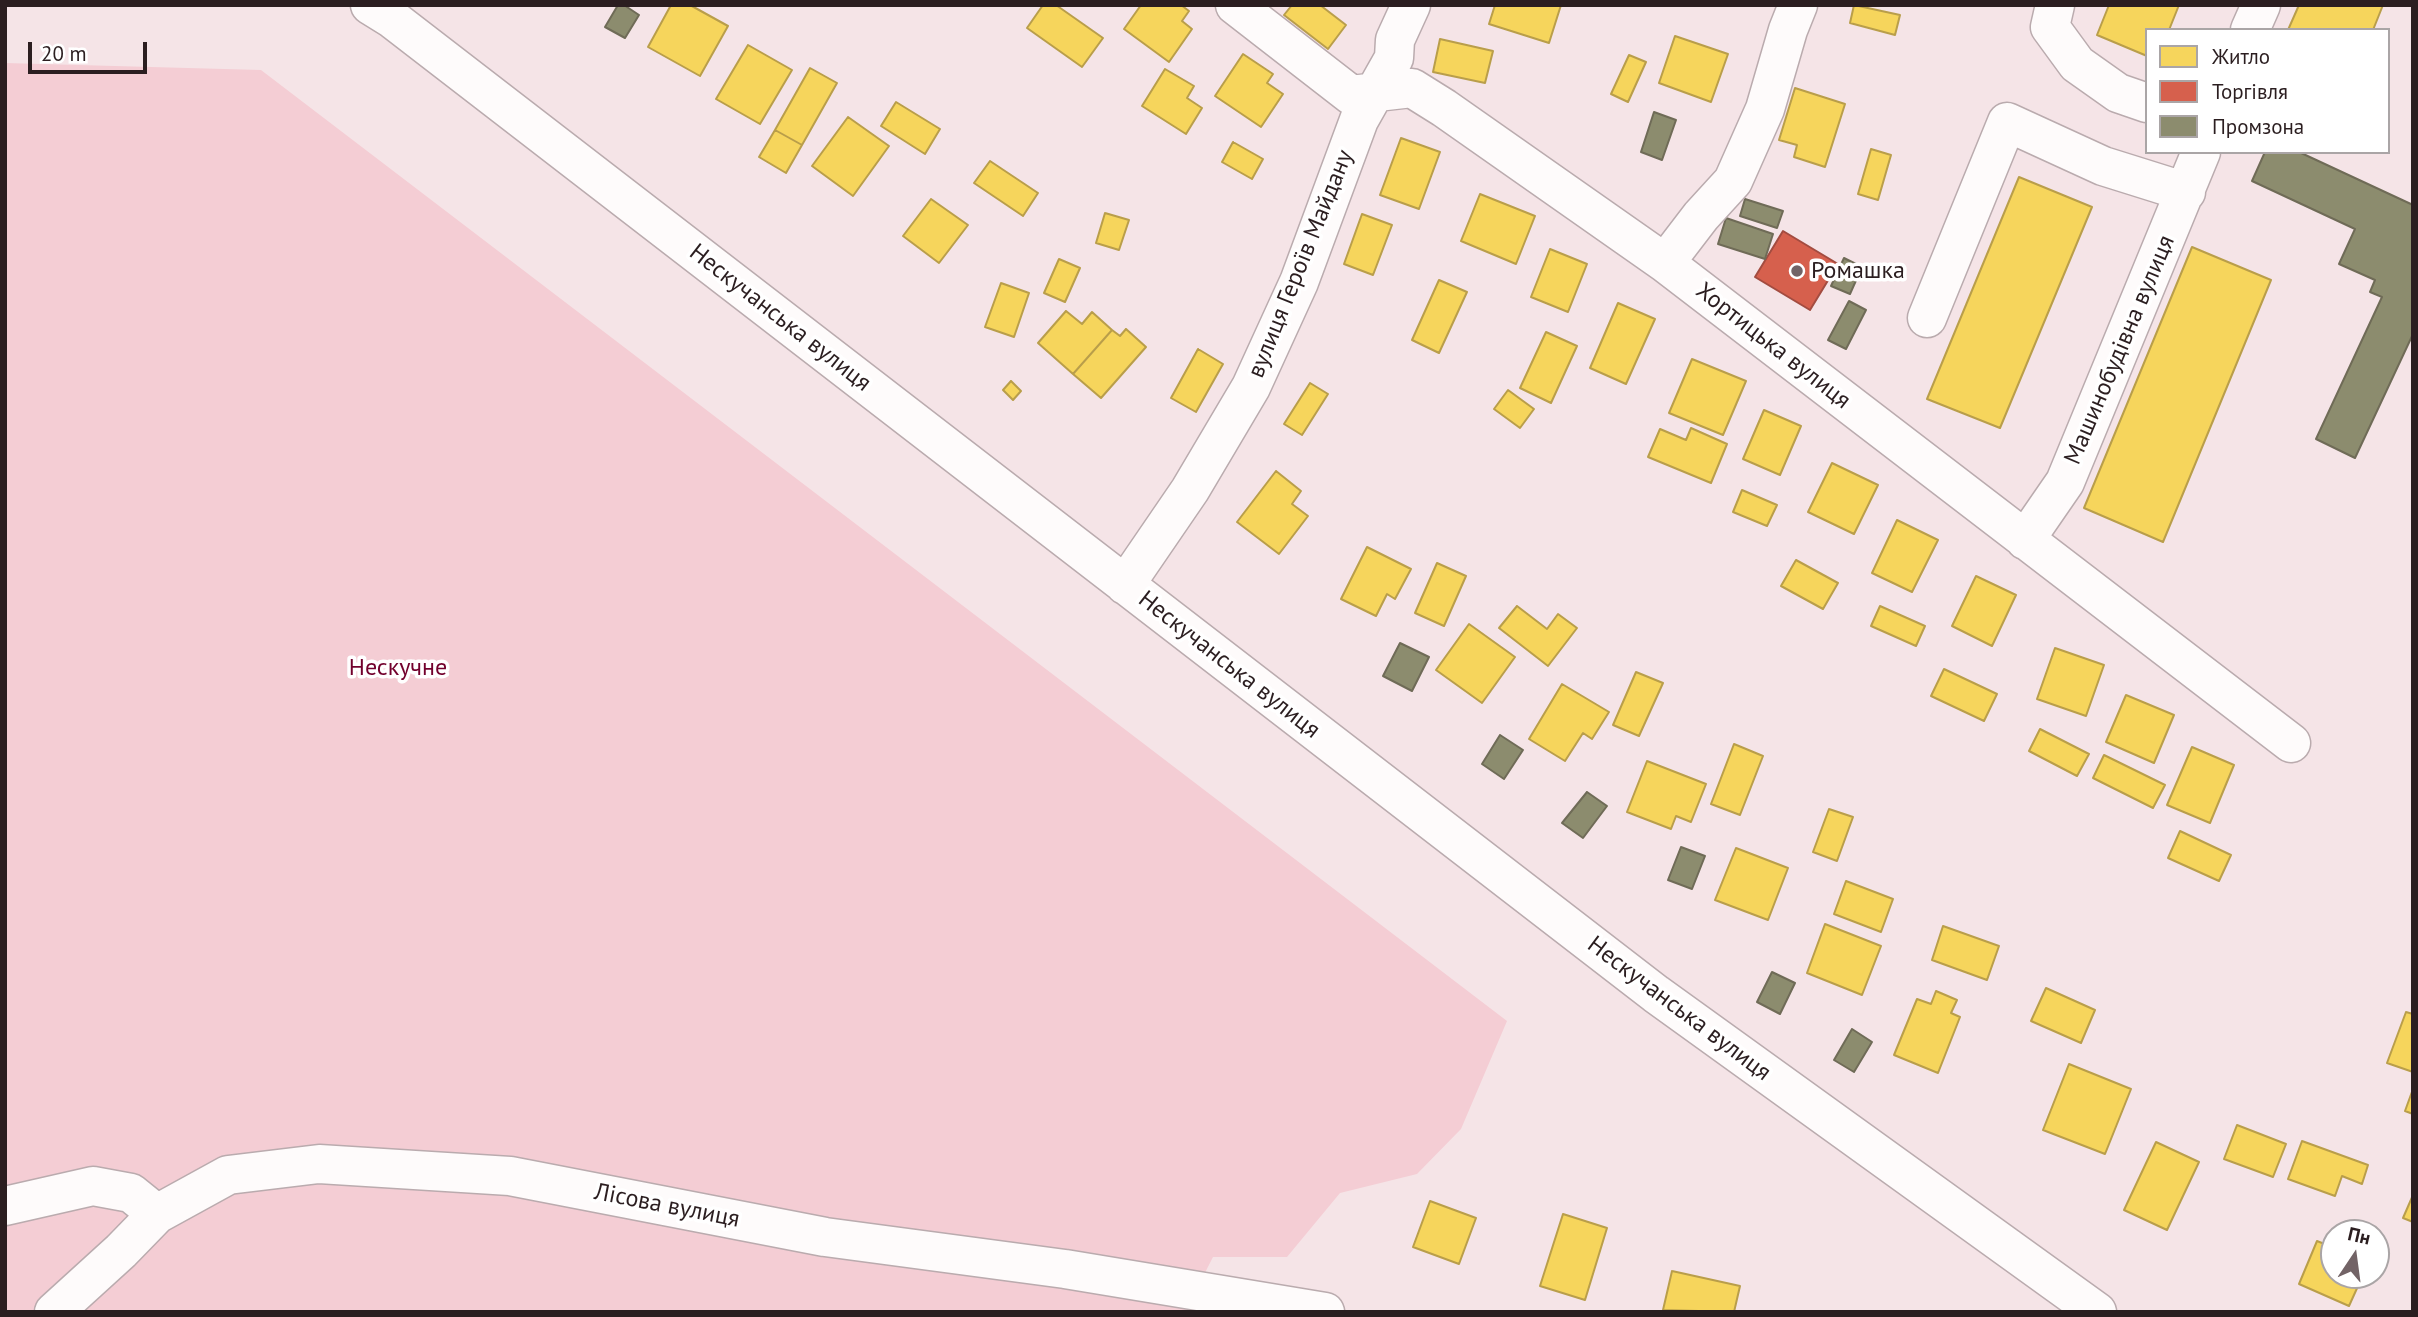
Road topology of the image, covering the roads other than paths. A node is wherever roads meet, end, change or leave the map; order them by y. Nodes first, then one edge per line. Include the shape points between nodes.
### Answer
1 (370, 5) edge
2 (1235, 5) edge
3 (1410, 5) edge
4 (1798, 5) edge
5 (2056, 5) edge
6 (2261, 5) edge
7 (2251, 28) edge
8 (1375, 93) junction
9 (2145, 102) edge
10 (2200, 154) edge
11 (2186, 191) junction
12 (1665, 263) junction
13 (1927, 318) dead end
14 (2025, 540) junction
15 (1125, 585) junction
16 (2291, 743) dead end
17 (5, 1206) edge
18 (157, 1214) junction
19 (54, 1312) edge
20 (1325, 1312) edge
21 (2097, 1312) edge

1 - 15 street, Нескучанська вулиця
2 - 8 street, Хортицька вулиця via 1351,96
3 - 8 street, вулиця Героїв Майдану via 1395,40 1394,58
4 - 12 street via 1765,109 1733,181
5 - 9 street via 2050,27 2077,64 2118,93
6 - 7 street
8 - 12 street, Хортицька вулиця via 1412,88
8 - 15 street, вулиця Героїв Майдану via 1359,120 1299,282 1251,387 1190,490
10 - 11 street, Машинобудівна вулиця
11 - 13 street via 2103,166 2007,122
11 - 14 street, Машинобудівна вулиця via 2065,482
12 - 14 street, Хортицька вулиця
14 - 16 street, Хортицька вулиця
15 - 21 street, Нескучанська вулиця via 1656,994
17 - 18 street via 93,1186 131,1193
18 - 19 street, Лісова вулиця
18 - 20 street, Лісова вулиця via 228,1175 318,1164 510,1176 825,1237 1065,1269

